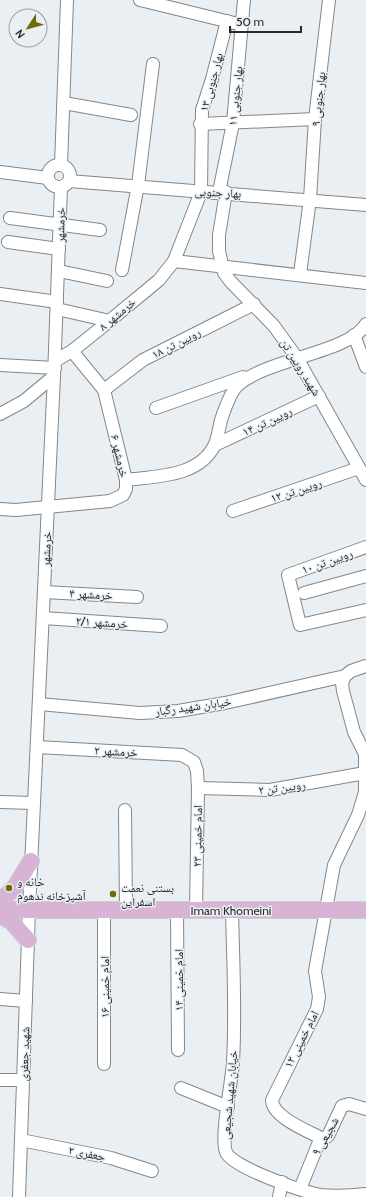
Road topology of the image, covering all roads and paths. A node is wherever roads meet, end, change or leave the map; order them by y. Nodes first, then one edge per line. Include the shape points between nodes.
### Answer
1 (67, 0) edge
2 (140, 0) edge
3 (244, 0) edge
4 (329, 0) edge
5 (227, 21) junction
6 (242, 25) junction
7 (153, 64) dead end
8 (64, 103) junction
9 (131, 115) dead end
10 (315, 119) junction
11 (233, 123) junction
12 (200, 124) junction
13 (61, 165) junction
14 (0, 172) edge
15 (48, 178) junction
16 (65, 184) junction
17 (138, 185) junction
18 (201, 192) junction
19 (222, 192) junction
20 (310, 199) junction
21 (366, 205) edge
22 (10, 218) dead end
23 (60, 225) junction
24 (100, 230) dead end
25 (8, 242) dead end
26 (59, 249) junction
27 (174, 261) junction
28 (221, 265) junction
29 (122, 270) dead end
30 (59, 271) junction
31 (300, 274) junction
32 (107, 281) dead end
33 (366, 283) edge
34 (0, 294) edge
35 (254, 304) junction
36 (57, 306) junction
37 (110, 320) junction
38 (366, 324) edge
39 (354, 336) junction
40 (72, 351) junction
41 (297, 358) junction
42 (365, 359) edge
43 (0, 365) edge
44 (55, 368) junction
45 (258, 372) junction
46 (104, 390) junction
47 (319, 396) junction
48 (156, 408) dead end
49 (0, 414) edge
50 (215, 445) junction
51 (359, 468) junction
52 (126, 480) junction
53 (366, 480) edge
54 (48, 507) junction
55 (0, 509) edge
56 (233, 511) dead end
57 (366, 547) edge
58 (366, 576) edge
59 (44, 592) junction
60 (304, 593) dead end
61 (137, 597) dead end
62 (366, 610) edge
63 (43, 618) junction
64 (161, 626) dead end
65 (366, 666) edge
66 (345, 676) junction
67 (39, 704) junction
68 (37, 747) junction
69 (365, 754) edge
70 (194, 762) joint
71 (365, 773) edge
72 (198, 788) junction
73 (0, 802) edge
74 (34, 803) junction
75 (125, 810) dead end
76 (31, 861) junction
77 (0, 902) edge
78 (0, 910) edge
79 (29, 910) junction
80 (104, 910) junction
81 (126, 910) junction
82 (177, 910) junction
83 (196, 910) junction
84 (232, 910) junction
85 (326, 910) junction
86 (366, 910) edge
87 (0, 915) edge
88 (28, 940) junction
89 (0, 999) edge
90 (26, 1001) junction
91 (178, 1050) dead end
92 (104, 1064) dead end
93 (0, 1080) edge
94 (23, 1080) junction
95 (181, 1088) dead end
96 (228, 1107) junction
97 (366, 1109) edge
98 (323, 1139) junction
99 (21, 1140) junction
100 (152, 1171) dead end
101 (282, 1182) junction
102 (300, 1189) junction
103 (366, 1194) edge
104 (22, 1197) edge
105 (279, 1197) edge

1 - 8 street
2 - 5 street
3 - 6 street, بهار جنوبی ۱۱
4 - 10 street, بهار جنوبی ۹
5 - 6 street
5 - 12 street, بهار جنوبی ۱۳
6 - 11 street, بهار جنوبی ۱۱
7 - 17 street
8 - 9 street
8 - 13 street
10 - 11 street
10 - 20 street, بهار جنوبی ۹
11 - 12 street
11 - 19 street, بهار جنوبی ۱۱
12 - 18 street, بهار جنوبی ۱۳
13 - 15 street via 53,166
13 - 16 street via 69,171
14 - 15 street
15 - 16 street via 52,185
16 - 17 street, بهار جنوبی
16 - 23 street, خرمشهر
17 - 18 street, بهار جنوبی
17 - 29 street
18 - 19 street, بهار جنوبی
18 - 27 street, خرمشهر ۸
19 - 20 street, بهار جنوبی
19 - 28 street, بهار جنوبی ۱۱ via 219,235
20 - 21 street, بهار جنوبی
20 - 31 street, بهار جنوبی ۹
22 - 23 street
23 - 24 street
23 - 26 street, خرمشهر
25 - 26 street
26 - 30 street, خرمشهر
27 - 28 street
27 - 37 street, خرمشهر ۸ via 159,280
28 - 31 street
28 - 35 street, شهید رویین تن via 231,282
30 - 32 street
30 - 36 street, خرمشهر
31 - 33 street
34 - 36 street
35 - 41 street, شهید رویین تن
35 - 46 street, رویین تن ۱۸ via 144,360
36 - 37 street
36 - 44 street, خرمشهر
37 - 40 street, خرمشهر ۸
38 - 39 street
39 - 41 street via 338,345
39 - 42 street
40 - 44 street, خرمشهر ۸
40 - 46 street, خرمشهر ۶
41 - 45 street
41 - 47 street, شهید رویین تن
43 - 44 street
44 - 49 street, خرمشهر ۸ via 24,401
44 - 54 street, خرمشهر
45 - 48 street
45 - 50 street via 237,386 224,411
46 - 52 street, خرمشهر ۶
47 - 50 street, رویین تن ۱۴
47 - 51 street, شهید رویین تن
50 - 52 street via 194,468 179,473
51 - 53 street, شهید رویین تن
51 - 56 street, رویین تن ۱۲
52 - 54 street, خرمشهر ۶ via 126,489 118,499
54 - 55 street, خرمشهر ۶
54 - 59 street, خرمشهر
57 - 62 street, رویین تن ۱۰ via 288,575 300,625
58 - 60 street
59 - 61 street, خرمشهر ۴
59 - 63 street, خرمشهر
63 - 64 street, خرمشهر ۲/۱
63 - 67 street, خرمشهر
65 - 66 street, خیابان شهید رگبار
66 - 67 street, خیابان شهید رگبار via 178,711 140,713
66 - 69 street via 342,682 343,691 354,732
67 - 68 street, خرمشهر
68 - 70 street, خرمشهر ۲ via 182,755
68 - 74 street, خرمشهر
69 - 71 street
70 - 72 street, امام خمینی ۲۳
71 - 72 street, رویین تن ۲ via 270,790
71 - 85 street via 365,792 358,815 334,865
72 - 83 street, امام خمینی ۲۳
73 - 74 street
74 - 76 street, خرمشهر
75 - 81 street
76 - 77 main road via 19,881
76 - 79 street, خرمشهر
78 - 79 main road, Imam Khomeini
79 - 80 main road, Imam Khomeini
79 - 88 street, شهید جعفری
80 - 81 main road, Imam Khomeini
80 - 92 street, امام خمینی ۱۶
81 - 82 main road, Imam Khomeini
82 - 83 main road, Imam Khomeini
82 - 91 street, امام خمینی ۱۴
83 - 84 main road, Imam Khomeini
84 - 85 main road, Imam Khomeini
84 - 96 street, خیابان شهید شجیعی via 234,1020
85 - 86 main road, Imam Khomeini
85 - 98 street, امام خمینی ۱۲ via 315,971 319,997 317,1009 272,1100 275,1110 282,1116
87 - 88 main road via 11,921
88 - 90 street, شهید جعفری
89 - 90 street
90 - 94 street, شهید جعفری
93 - 94 street
94 - 99 street, شهید جعفری
95 - 96 street
96 - 101 street, خیابان شهید شجیعی via 224,1144 231,1160
97 - 98 street, شجیعی ۹ via 348,1104 342,1106 328,1136
98 - 102 street, شجیعی ۹ via 319,1142
99 - 100 street, جعفری ۲ via 111,1158
99 - 104 street, شهید جعفری
101 - 102 street, خیابان شهید شجیعی
101 - 105 street
102 - 103 street, خیابان شهید شجیعی via 322,1195

